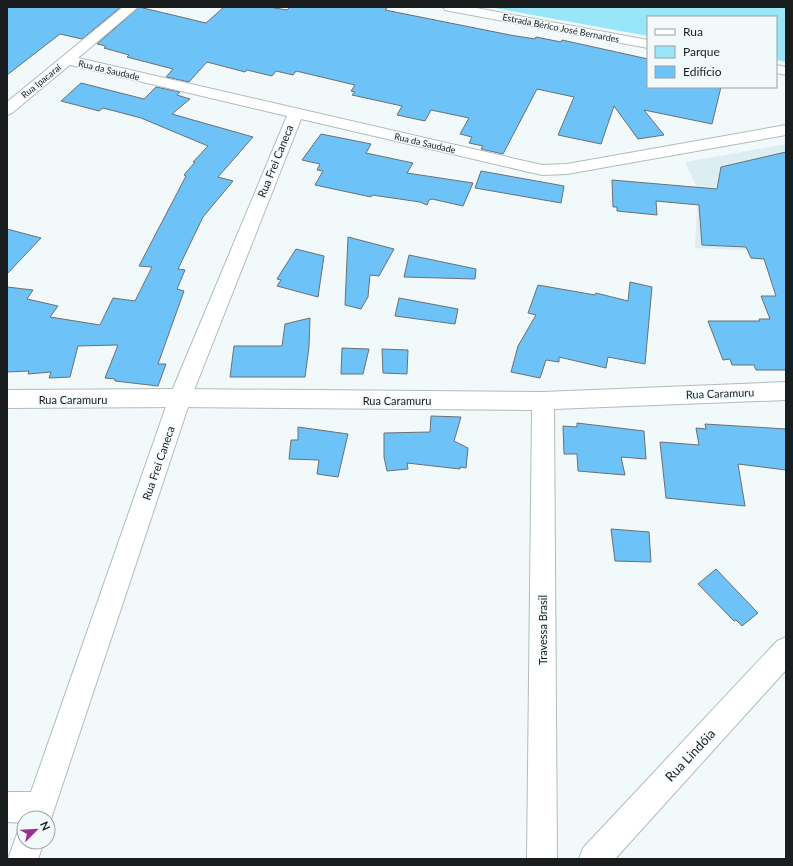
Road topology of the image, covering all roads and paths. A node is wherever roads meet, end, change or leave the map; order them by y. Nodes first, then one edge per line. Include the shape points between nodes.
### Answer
1 (131, 7) edge
2 (450, 7) edge
3 (647, 44) edge
4 (67, 60) junction
5 (7, 110) edge
6 (295, 114) junction
7 (786, 130) edge
8 (786, 390) edge
9 (180, 398) junction
10 (7, 399) edge
11 (543, 401) junction
12 (786, 650) edge
13 (7, 807) edge
14 (26, 810) edge
15 (40, 810) edge
16 (542, 859) edge
17 (594, 859) edge

1 - 4 street, Rua Ipacaraí
2 - 3 street, Estrada Bérico José Bernardes
4 - 5 street, Rua Ipacaraí
4 - 6 street, Rua da Saudade
6 - 7 street, Rua da Saudade via 542,170 567,169
6 - 9 street, Rua Frei Caneca
8 - 11 street, Rua Caramuru
9 - 10 street, Rua Caramuru
9 - 11 street, Rua Caramuru
9 - 15 street, Rua Frei Caneca
11 - 16 street, Travessa Brasil
12 - 17 street, Rua Lindóia
13 - 14 street

